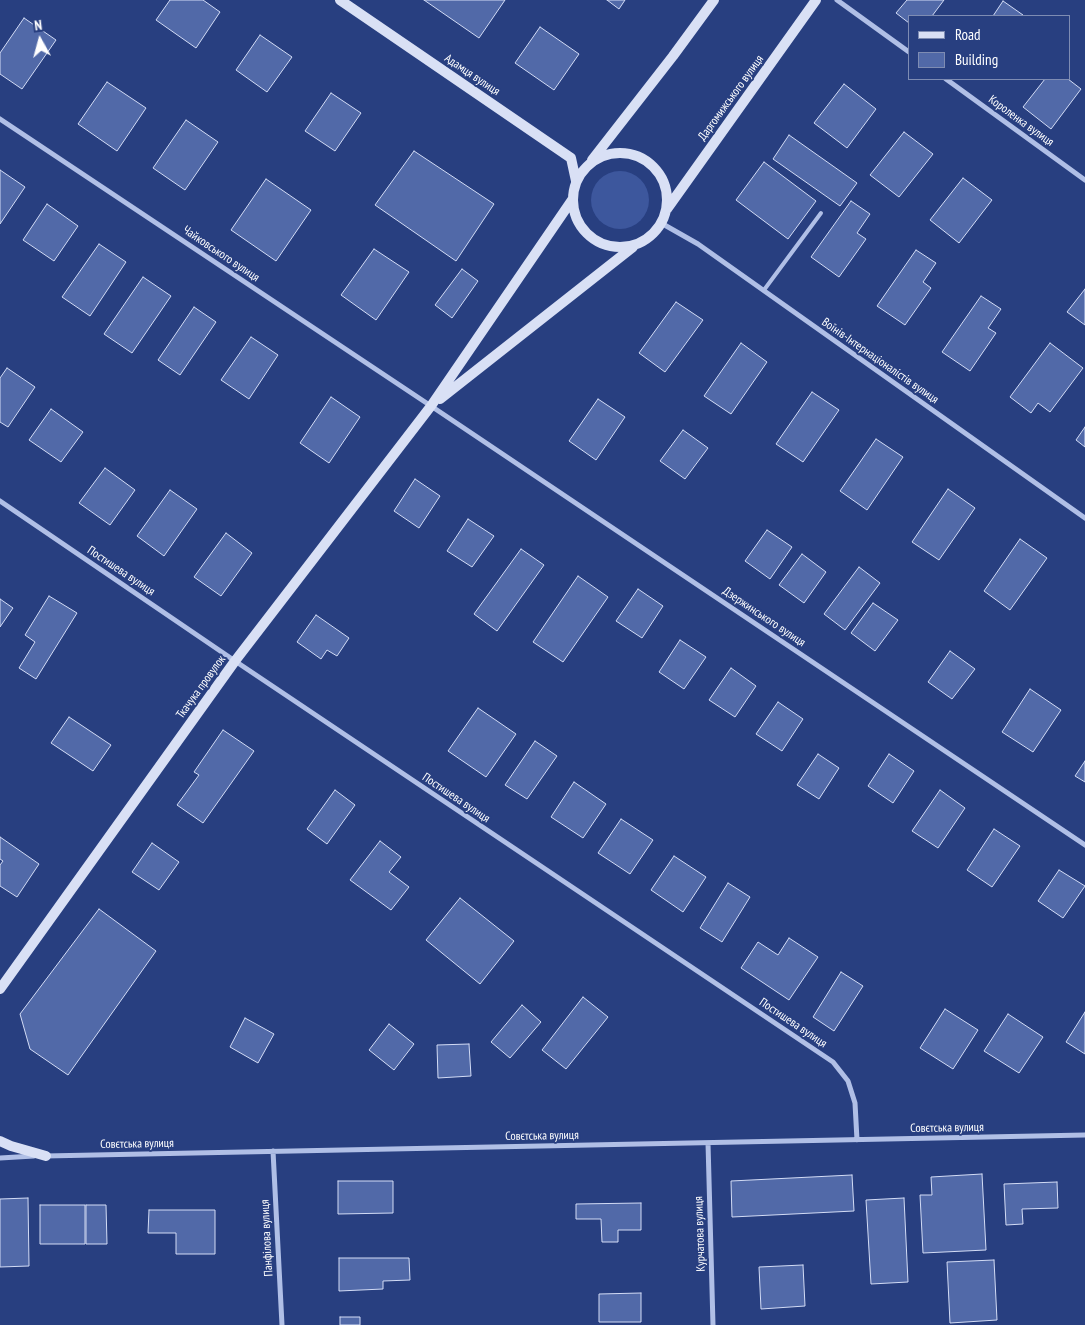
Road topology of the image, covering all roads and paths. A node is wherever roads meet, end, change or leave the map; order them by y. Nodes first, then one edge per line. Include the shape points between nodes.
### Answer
1 (340, 0) edge
2 (714, 0) edge
3 (816, 0) edge
4 (837, 0) edge
5 (908, 51) edge
6 (947, 80) edge
7 (0, 119) edge
8 (589, 164) junction
9 (1085, 180) edge
10 (576, 181) junction
11 (572, 200) junction
12 (666, 210) junction
13 (821, 213) dead end
14 (661, 223) junction
15 (637, 244) junction
16 (764, 290) junction
17 (431, 406) junction
18 (0, 501) edge
19 (1085, 518) edge
20 (234, 661) junction
21 (1085, 844) edge
22 (0, 989) edge
23 (1085, 1135) edge
24 (857, 1140) junction
25 (0, 1142) edge
26 (708, 1142) junction
27 (273, 1151) junction
28 (46, 1156) junction
29 (0, 1158) edge
30 (282, 1325) edge
31 (713, 1325) edge

1 - 10 street, Адамця вулиця via 571,158
2 - 8 street
3 - 12 street, Даргомижського вулиця
4 - 5 street
6 - 9 street, Короленка вулиця
7 - 17 street, Чайковського вулиця
8 - 10 street
8 - 12 street via 602,156 616,153 644,159 663,181 667,195
10 - 11 street
11 - 15 street via 575,215 593,239 607,246 622,248
11 - 17 street
12 - 14 street
13 - 16 lane
14 - 15 street
14 - 16 street, Воїнів-Інтернаціоналістів вулиця via 698,244
15 - 17 street
16 - 19 street, Воїнів-Інтернаціоналістів вулиця
17 - 20 street, Ткачука провулок
17 - 21 street, Дзержинського вулиця
18 - 20 street, Постишева вулиця
20 - 22 street, Ткачука провулок
20 - 24 street, Постишева вулиця via 833,1062 848,1081 856,1103
23 - 24 street, Совєтська вулиця
24 - 26 street, Совєтська вулиця
25 - 28 street
26 - 27 street, Совєтська вулиця
26 - 31 street, Курчатова вулиця
27 - 28 street, Совєтська вулиця
27 - 30 street, Панфілова вулиця
28 - 29 street, Совєтська вулиця

